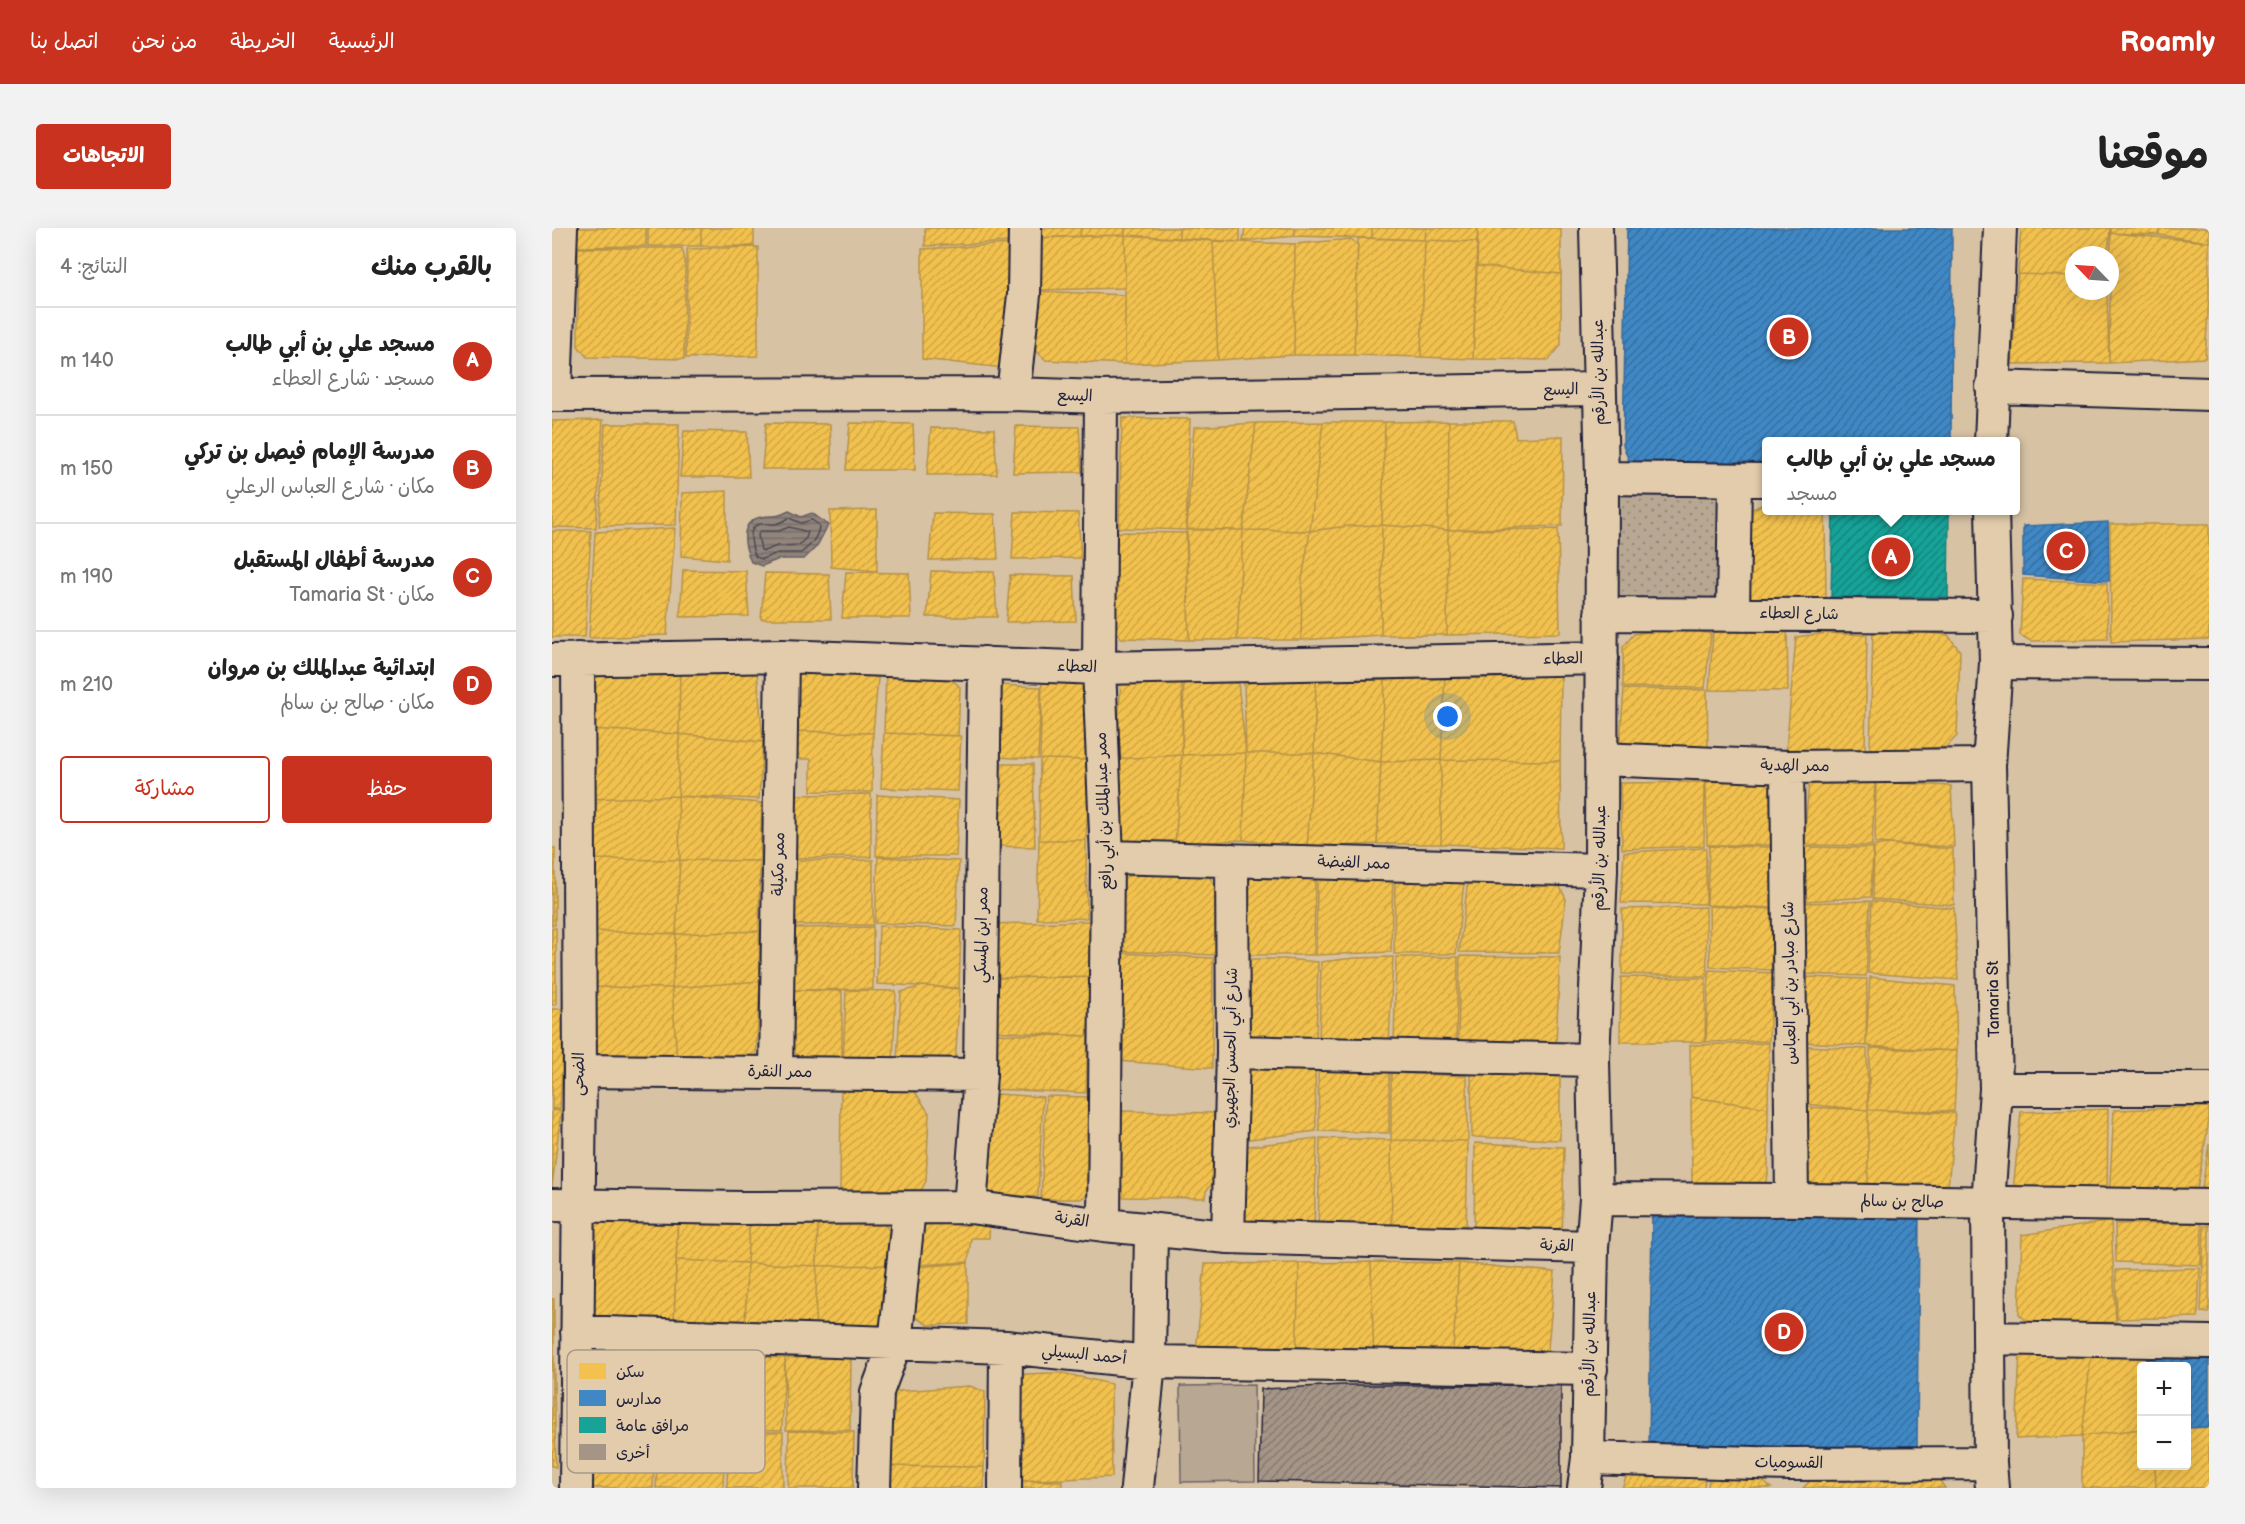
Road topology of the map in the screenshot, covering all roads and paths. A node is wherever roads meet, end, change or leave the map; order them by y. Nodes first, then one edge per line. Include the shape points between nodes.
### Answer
1 (561, 228) edge
2 (1024, 228) edge
3 (1596, 228) edge
4 (2000, 228) edge
5 (1992, 387) junction
6 (1598, 389) junction
7 (1013, 394) junction
8 (2209, 394) edge
9 (554, 395) edge
10 (1101, 397) junction
11 (1991, 437) edge
12 (1602, 478) junction
13 (1735, 480) junction
14 (1762, 480) edge
15 (1992, 515) edge
16 (1733, 613) junction
17 (1601, 614) junction
18 (1996, 616) junction
19 (782, 656) junction
20 (1602, 658) junction
21 (565, 660) edge
22 (985, 663) junction
23 (1996, 663) junction
24 (2209, 664) edge
25 (1099, 668) junction
26 (1601, 759) junction
27 (1989, 765) junction
28 (1787, 768) junction
29 (1107, 856) junction
30 (1232, 860) junction
31 (1601, 870) junction
32 (1233, 1052) junction
33 (1593, 1060) junction
34 (580, 1071) junction
35 (776, 1072) junction
36 (980, 1075) junction
37 (1996, 1089) junction
38 (2209, 1089) edge
39 (1596, 1199) junction
40 (1792, 1199) junction
41 (1988, 1204) junction
42 (564, 1205) edge
43 (2209, 1206) edge
44 (970, 1207) junction
45 (909, 1208) junction
46 (1104, 1225) junction
47 (1151, 1229) junction
48 (1228, 1237) junction
49 (1592, 1247) junction
50 (576, 1332) junction
51 (1989, 1338) junction
52 (2209, 1342) edge
53 (895, 1344) junction
54 (1006, 1347) junction
55 (576, 1350) edge
56 (1149, 1362) junction
57 (1591, 1369) junction
58 (1586, 1473) edge
59 (1991, 1475) edge
60 (1790, 1476) edge
61 (874, 1488) edge
62 (1005, 1488) edge
63 (1137, 1488) edge

1 - 9 street
2 - 7 street via 1024,295
3 - 6 street, عبدالله بن الأرقم
4 - 5 street
5 - 8 street
5 - 11 street
6 - 10 street, اليسع
6 - 12 street, عبدالله بن الأرقم
7 - 9 street, اليسع
7 - 10 street, اليسع
10 - 25 street, ممر عبدالملك بن أبي رافع
12 - 13 street
12 - 17 street, عبدالله بن الأرقم
13 - 14 street
13 - 16 street
15 - 18 street, Tamaria St
16 - 17 street, شارع العطاء
16 - 18 street, شارع العطاء
17 - 20 street, عبدالله بن الأرقم
18 - 23 street, Tamaria St
19 - 21 street, العطاء
19 - 22 street, العطاء
19 - 35 street, ممر مكيلة
20 - 25 street, العطاء
20 - 26 street, عبدالله بن الأرقم
21 - 34 street, الضحى
22 - 25 street, العطاء
22 - 36 street, ممر ابن المسكي
23 - 24 street
23 - 27 street, Tamaria St
25 - 29 street, ممر عبدالملك بن أبي رافع
26 - 28 street, ممر الهدية
26 - 31 street, عبدالله بن الأرقم
27 - 28 street, ممر الهدية
27 - 37 street, Tamaria St
28 - 40 street, شارع مبادر بن أبي العباس
29 - 30 street, ممر الفيضة
29 - 46 street, ممر عبدالملك بن أبي رافع
30 - 31 street, ممر الفيضة
30 - 32 street, شارع أبي الحسن الجهيري
31 - 33 street, عبدالله بن الأرقم
32 - 33 street
32 - 48 street, شارع أبي الحسن الجهيري
33 - 39 street, عبدالله بن الأرقم
34 - 35 street, ممر النقرة
34 - 42 street, الضحى
35 - 36 street, ممر النقرة
36 - 44 street, ممر ابن المسكي
37 - 38 street
37 - 41 street, Tamaria St
39 - 40 street, صالح بن سالم
39 - 49 street, عبدالله بن الأرقم
40 - 41 street, صالح بن سالم
41 - 43 street, صالح بن سالم
41 - 51 street, Tamaria St
42 - 45 street, القرنة
42 - 50 street, الضحى
44 - 45 street, القرنة
44 - 46 street, القرنة
45 - 53 street
46 - 47 street, القرنة
47 - 48 street, القرنة
47 - 56 street
48 - 49 street, القرنة
49 - 57 street, عبدالله بن الأرقم
50 - 53 street, أحمد البسيلي
50 - 55 street, الضحى
51 - 52 street
51 - 59 street, Tamaria St
53 - 54 street, أحمد البسيلي
53 - 61 street via 877,1392
54 - 56 street, أحمد البسيلي
54 - 62 street
56 - 57 street, أحمد البسيلي
56 - 63 street
57 - 58 street, عبدالله بن الأرقم
58 - 60 street, القسوميات
59 - 60 street, القسوميات

